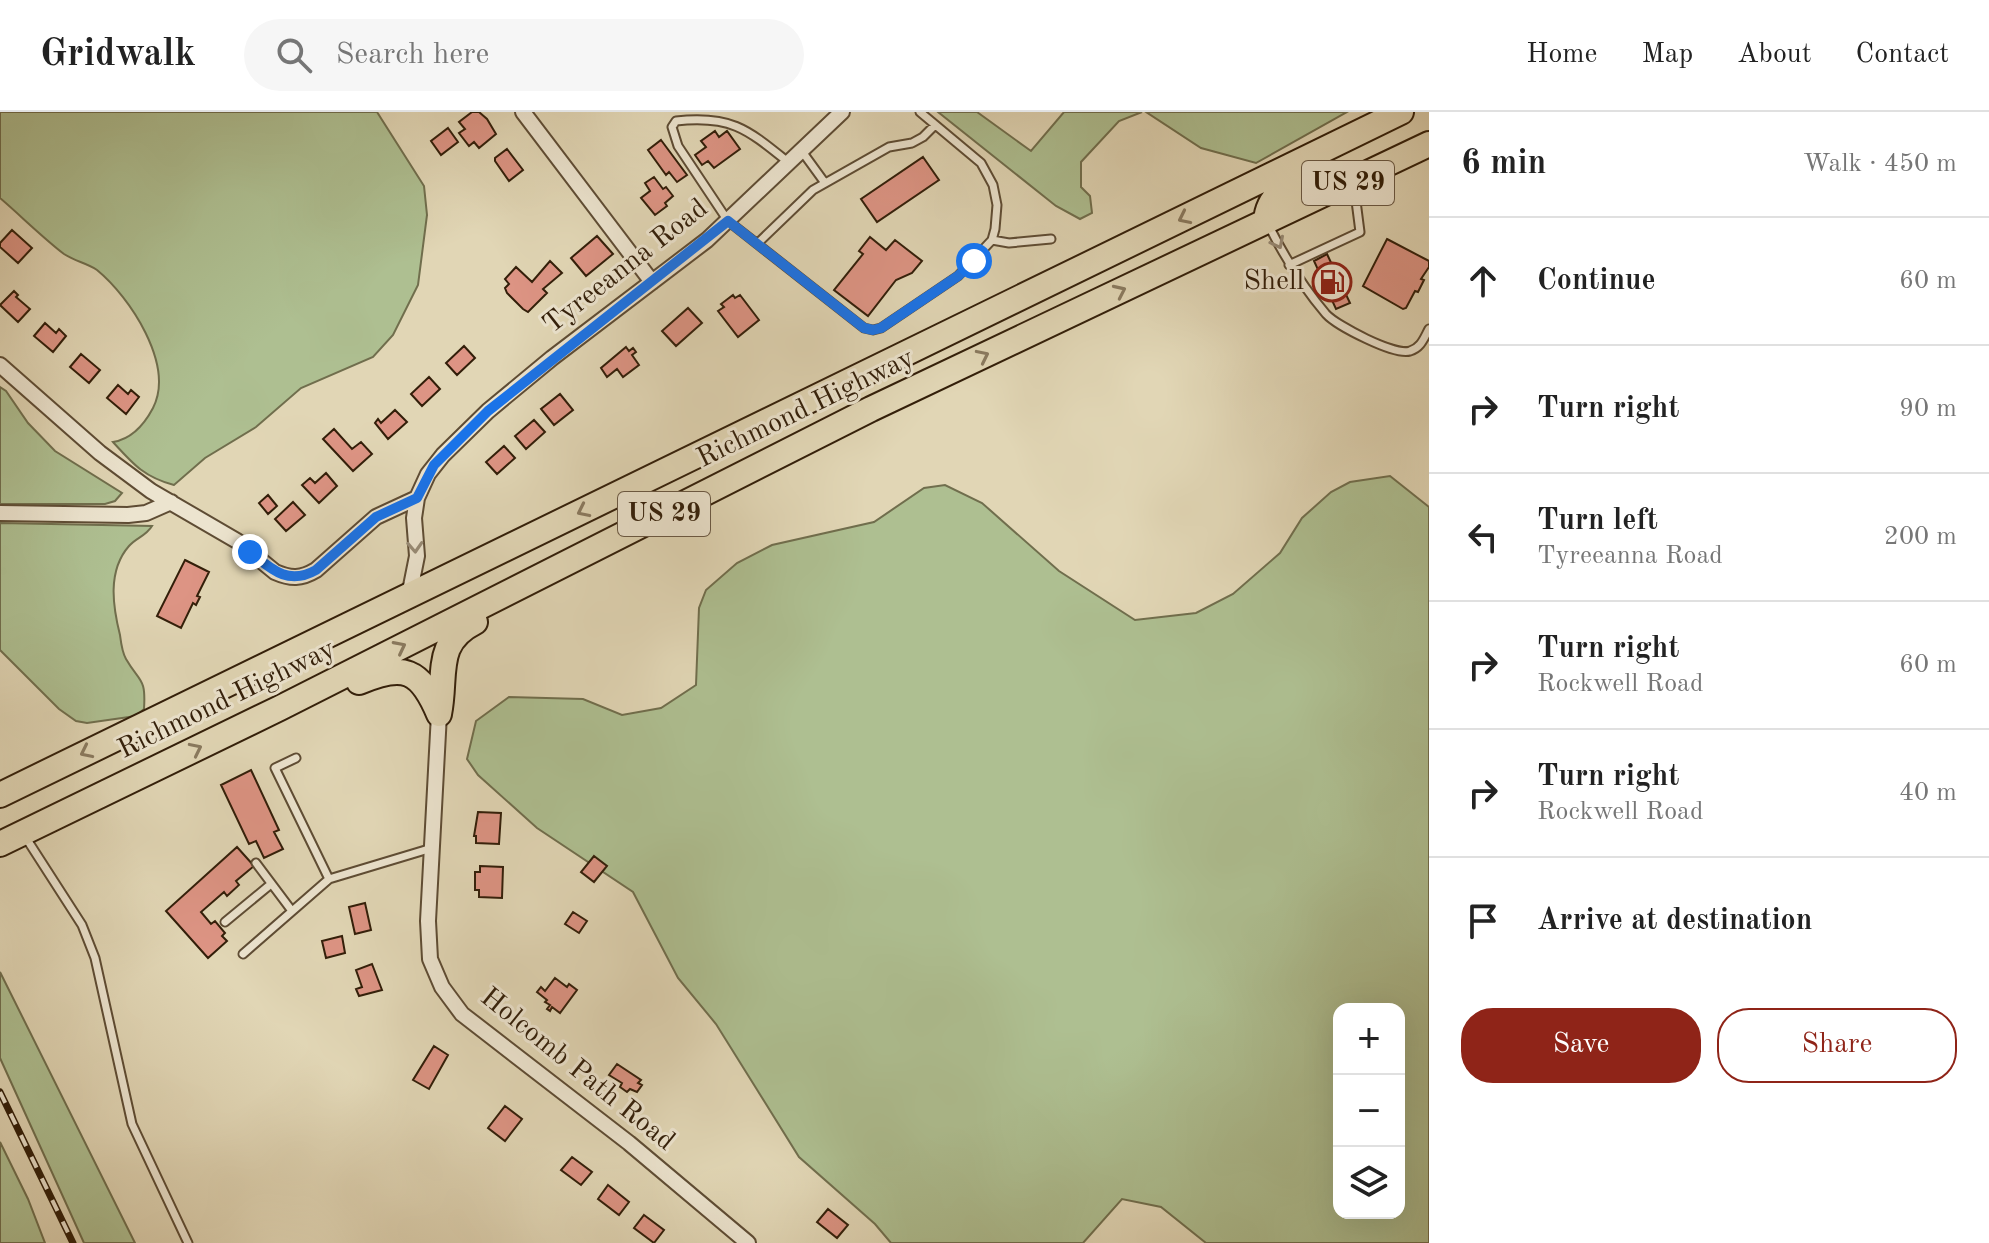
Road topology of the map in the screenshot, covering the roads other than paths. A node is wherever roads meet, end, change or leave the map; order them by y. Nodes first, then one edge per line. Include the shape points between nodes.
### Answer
1 (523, 112) edge
2 (842, 112) edge
3 (920, 112) edge
4 (1401, 112) edge
5 (1422, 112) edge
6 (935, 125) junction
7 (1429, 144) edge
8 (801, 150) junction
9 (788, 162) junction
10 (1380, 167) junction
11 (825, 183) junction
12 (728, 221) junction
13 (1266, 221) junction
14 (1051, 239) dead end
15 (992, 240) junction
16 (757, 244) junction
17 (1289, 265) junction
18 (652, 282) junction
19 (1429, 329) edge
20 (0, 365) edge
21 (952, 371) junction
22 (417, 498) junction
23 (171, 502) junction
24 (0, 513) edge
25 (409, 596) junction
26 (280, 708) junction
27 (439, 714) junction
28 (296, 758) dead end
29 (0, 795) edge
30 (23, 833) junction
31 (0, 844) edge
32 (432, 848) junction
33 (256, 863) dead end
34 (329, 879) junction
35 (271, 884) junction
36 (292, 911) junction
37 (225, 922) dead end
38 (243, 954) dead end
39 (188, 1243) edge
40 (748, 1243) edge

1 - 18 street
2 - 8 street, Tyreeanna Road
3 - 6 lane
4 -> 25 highway, Richmond Highway / US 29
5 - 13 highway via 1282,190 1269,206
6 - 11 lane via 912,143 889,147
6 - 15 lane via 981,163 993,185 997,216
7 - 10 highway, Richmond Highway / US 29
8 - 9 street, Tyreeanna Road
8 - 11 lane
9 - 12 street, Tyreeanna Road
9 - 12 lane via 739,125 705,118 676,121 672,127 678,146
10 - 13 highway, Richmond Highway / US 29
10 - 17 lane via 1357,196 1360,232
11 - 16 lane
12 - 16 lane
12 - 18 street, Tyreeanna Road
13 -> 17 lane
21 -> 13 highway, Richmond Highway / US 29
14 - 15 lane
15 - 16 lane via 958,276 873,330
17 - 19 lane via 1329,317 1385,347 1412,351
18 - 22 street, Tyreeanna Road via 466,431 434,465
20 - 23 street via 100,453
26 -> 21 highway, Richmond Highway / US 29
21 - 27 highway via 788,465 462,628 447,648
22 - 23 street via 376,517 316,570 295,578 275,572 225,533
22 -> 25 street, Tyreeanna Road via 417,556
23 - 24 street via 128,515
25 -> 29 highway, Richmond Highway / US 29
26 - 27 highway via 375,675 405,673 419,678
30 -> 26 highway, Richmond Highway / US 29
27 - 32 street, Holcomb Path Road
28 - 34 lane via 275,768
30 - 31 highway, Richmond Highway / US 29
30 - 39 lane via 86,933 132,1124
32 - 34 lane
32 - 40 street, Holcomb Path Road via 430,959 462,1014
33 - 35 lane
34 - 36 lane
35 - 36 lane
35 - 37 lane
36 - 38 lane

